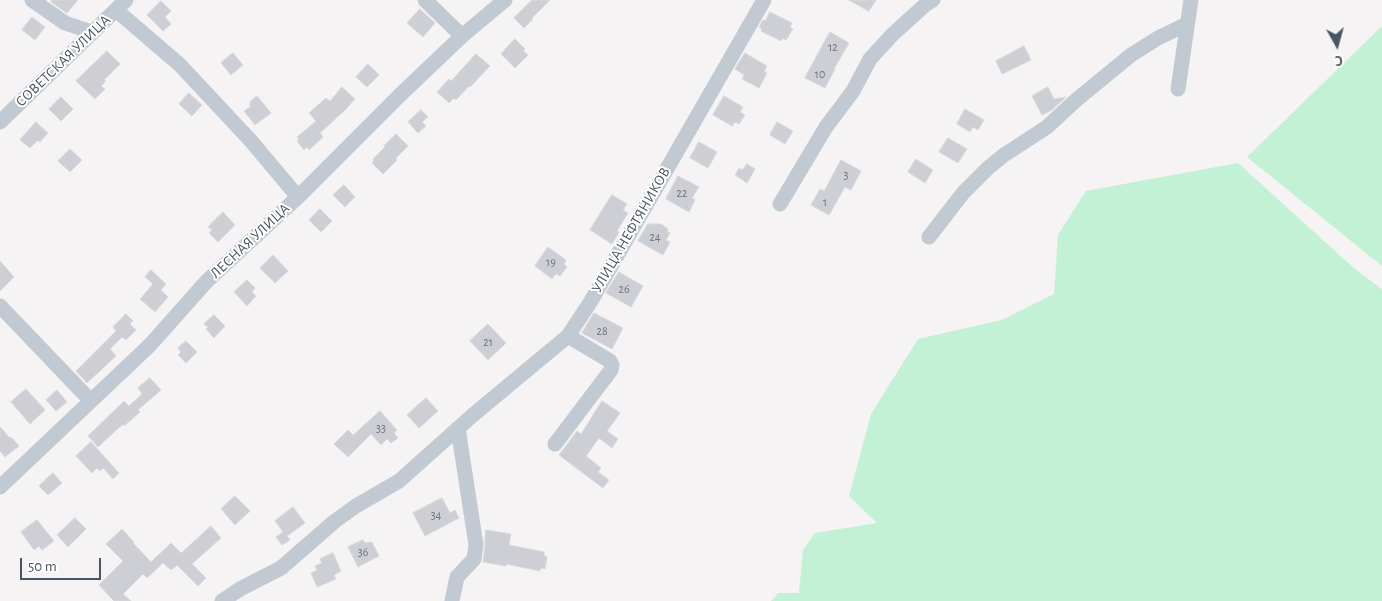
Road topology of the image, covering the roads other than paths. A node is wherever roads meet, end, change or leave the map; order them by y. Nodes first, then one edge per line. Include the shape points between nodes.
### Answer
1 (32, 0) edge
2 (425, 0) edge
3 (505, 0) edge
4 (764, 0) edge
5 (933, 0) edge
6 (1191, 0) edge
7 (121, 5) edge
8 (1187, 24) junction
9 (92, 32) junction
10 (462, 36) junction
11 (1178, 90) dead end
12 (0, 122) edge
13 (298, 196) junction
14 (780, 204) dead end
15 (929, 237) dead end
16 (0, 306) edge
17 (568, 336) junction
18 (91, 401) junction
19 (458, 428) junction
20 (555, 444) dead end
21 (0, 487) edge
22 (222, 601) edge
23 (452, 601) edge

1 - 9 street via 65,23
2 - 10 street
3 - 10 street, ЛЕСНАЯ УЛИЦА
4 - 17 street, УЛИЦА НЕФТЯНИКОВ
5 - 14 street via 870,59
6 - 8 street
7 - 9 street, СОВЕТСКАЯ УЛИЦА
7 - 13 street via 251,141
8 - 11 street
8 - 15 street via 1131,55 1047,127 988,168 963,193
9 - 12 street, СОВЕТСКАЯ УЛИЦА
10 - 13 street, ЛЕСНАЯ УЛИЦА
13 - 18 street, ЛЕСНАЯ УЛИЦА via 206,282 150,345
16 - 18 street
17 - 19 street, УЛИЦА НЕФТЯНИКОВ
17 - 20 street via 612,365
18 - 21 street, ЛЕСНАЯ УЛИЦА
19 - 22 street, УЛИЦА НЕФТЯНИКОВ via 399,482 335,521 281,568
19 - 23 street via 476,545 474,559 457,578

